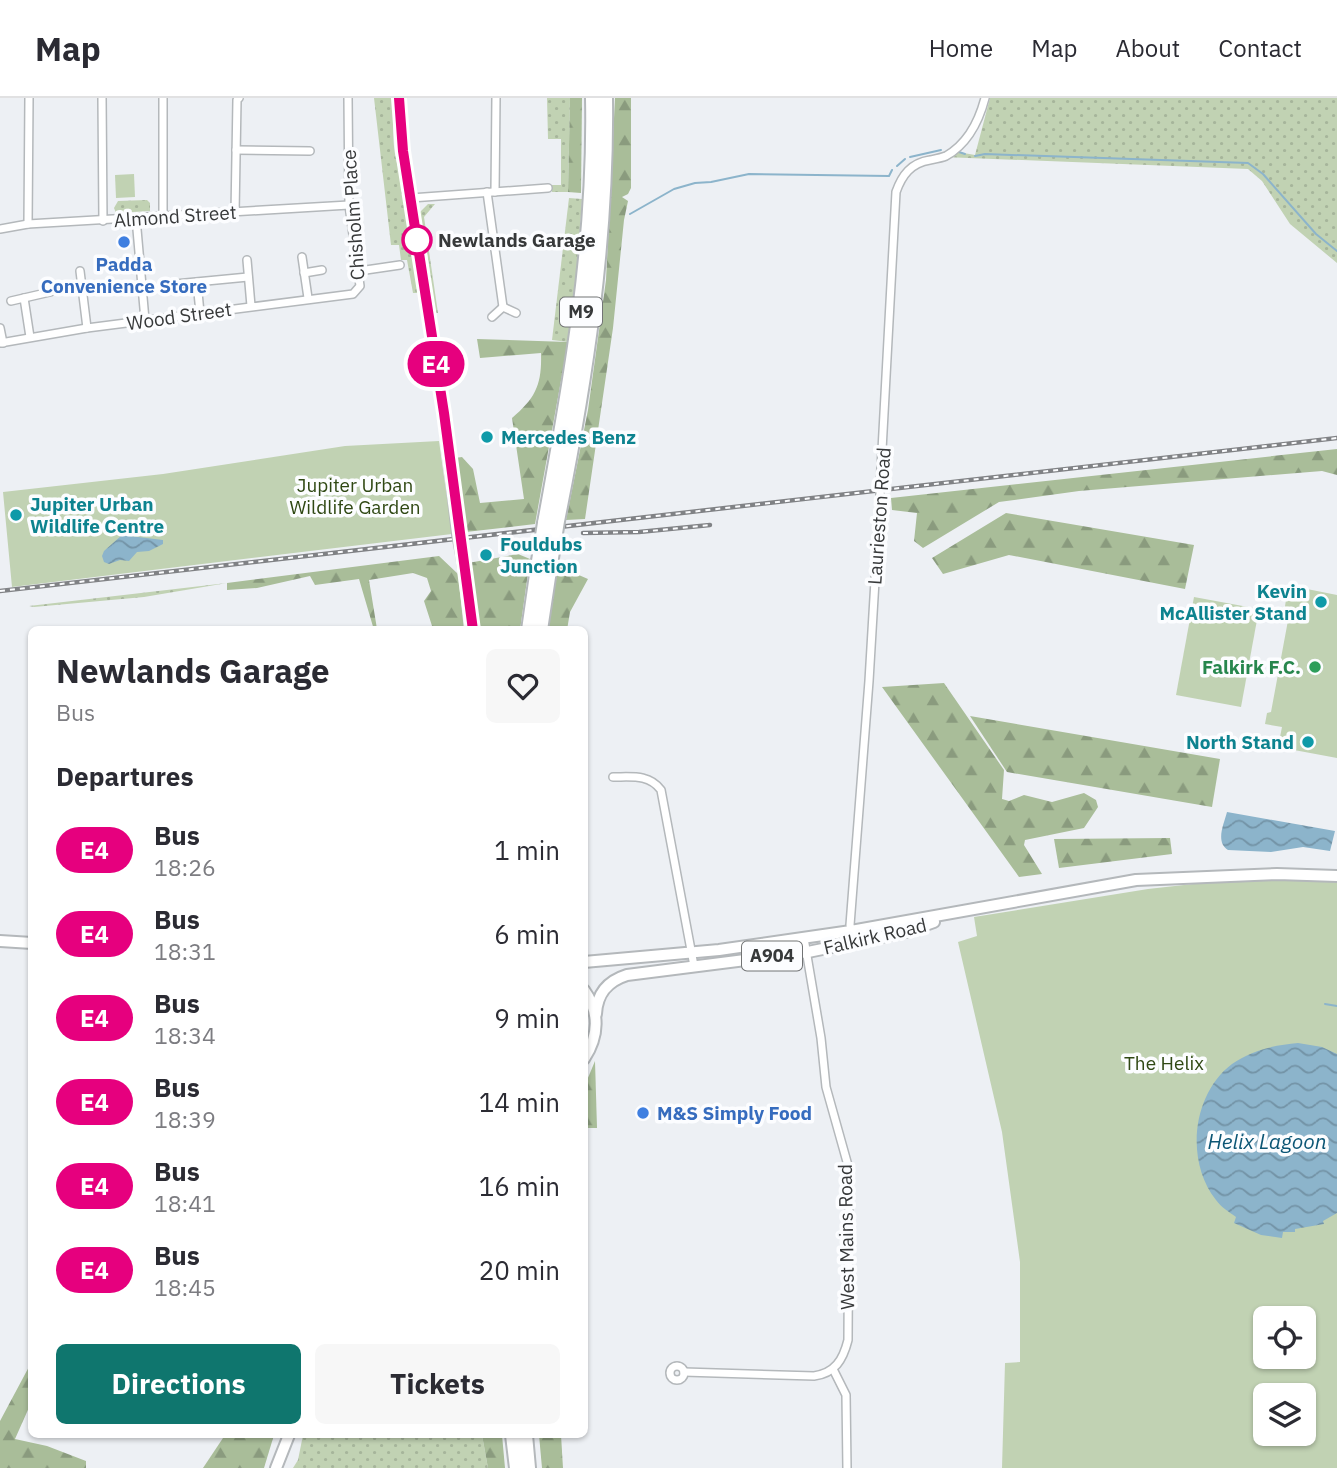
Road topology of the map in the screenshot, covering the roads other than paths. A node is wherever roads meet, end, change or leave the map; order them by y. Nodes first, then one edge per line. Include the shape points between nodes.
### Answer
1 (29, 98) edge
2 (102, 98) edge
3 (163, 98) edge
4 (239, 98) edge
5 (348, 98) edge
6 (399, 98) edge
7 (496, 98) edge
8 (593, 98) edge
9 (605, 98) edge
10 (985, 98) edge
11 (236, 150) junction
12 (310, 151) dead end
13 (548, 188) dead end
14 (491, 192) junction
15 (411, 198) junction
16 (349, 205) junction
17 (235, 212) junction
18 (163, 216) junction
19 (136, 218) junction
20 (103, 221) junction
21 (28, 224) junction
22 (0, 229) edge
23 (390, 256) dead end
24 (302, 257) dead end
25 (247, 260) dead end
26 (322, 270) dead end
27 (80, 271) dead end
28 (359, 271) junction
29 (304, 273) junction
30 (248, 277) junction
31 (197, 282) junction
32 (174, 284) dead end
33 (82, 288) junction
34 (64, 290) dead end
35 (357, 291) joint
36 (50, 292) dead end
37 (24, 298) junction
38 (308, 299) junction
39 (11, 301) dead end
40 (251, 306) junction
41 (503, 307) junction
42 (200, 313) junction
43 (516, 313) dead end
44 (492, 317) dead end
45 (145, 320) junction
46 (0, 328) edge
47 (87, 328) junction
48 (30, 337) junction
49 (2, 343) edge
50 (551, 522) junction
51 (545, 563) junction
52 (472, 626) edge
53 (529, 626) edge
54 (540, 626) edge
55 (613, 777) dead end
56 (1337, 876) edge
57 (966, 910) junction
58 (851, 931) junction
59 (804, 938) junction
60 (0, 942) edge
61 (28, 943) edge
62 (855, 943) junction
63 (808, 952) junction
64 (692, 953) junction
65 (588, 962) edge
66 (694, 966) junction
67 (588, 998) edge
68 (596, 1014) junction
69 (588, 1051) edge
70 (833, 1369) junction
71 (684, 1372) dead end
72 (288, 1438) edge
73 (288, 1438) edge
74 (513, 1438) edge
75 (525, 1438) edge
76 (533, 1438) edge
77 (276, 1468) edge
78 (283, 1468) edge
79 (517, 1468) edge
80 (528, 1468) edge
81 (536, 1468) edge
82 (847, 1468) edge

1 - 21 street
2 - 20 street
3 - 18 street
4 - 11 street
5 - 16 street, Chisholm Place
6 - 15 main road
7 - 14 street
8 - 50 highway, M9 via 591,193 580,316
9 - 50 highway, M9 via 594,302 581,391
10 - 58 street, Laurieston Road, bridge via 964,141 944,157 908,169 896,192
11 - 12 street
11 - 17 street
13 - 14 street
14 - 15 street
14 - 41 street
15 - 52 main road, bridge
16 - 17 street, Almond Street
16 - 28 street, Chisholm Place
17 - 18 street, Almond Street
18 - 19 street, Almond Street
19 - 20 street, Almond Street
19 - 45 street
20 - 21 street, Almond Street
21 - 22 street, Almond Street
23 - 28 street via 396,266
24 - 29 street
25 - 30 street
26 - 29 street
27 - 33 street
28 - 35 street, Chisholm Place
29 - 38 street
30 - 31 street
30 - 40 street
31 - 32 street
31 - 42 street
33 - 34 street
33 - 47 street
35 - 38 street, Wood Street
36 - 37 street
37 - 39 street
37 - 48 street
38 - 40 street, Wood Street
40 - 42 street, Wood Street
41 - 43 street
41 - 44 street
42 - 45 street, Wood Street
45 - 47 street, Wood Street
46 - 49 street
47 - 48 street, Wood Street
48 - 49 street, Wood Street
50 - 51 highway, M9, bridge
51 - 53 highway, M9
51 - 54 highway, M9
55 - 64 street via 642,777 661,790
56 - 57 main road, Falkirk Road / A904 via 1252,874 1136,880
57 - 58 main road, Falkirk Road / A904
57 - 62 main road, Falkirk Road / A904 via 906,932
58 - 59 main road, Falkirk Road / A904
58 - 62 street, Laurieston Road
59 - 63 street, West Mains Road
59 - 64 main road, Falkirk Road / A904
60 - 61 main road
62 - 63 main road, Falkirk Road / A904
63 - 66 main road, Falkirk Road / A904
63 - 70 street, West Mains Road via 827,1087 849,1168 848,1340
64 - 65 main road, Falkirk Road / A904
64 - 66 street
66 - 68 main road, Falkirk Road / A904 via 618,978 602,993
67 - 68 main road
68 - 69 main road, Falkirk Road via 595,1037
70 - 71 street via 814,1376
70 - 82 street via 846,1395
72 - 77 main road
73 - 78 main road
74 - 79 highway
75 - 80 highway
76 - 81 highway

